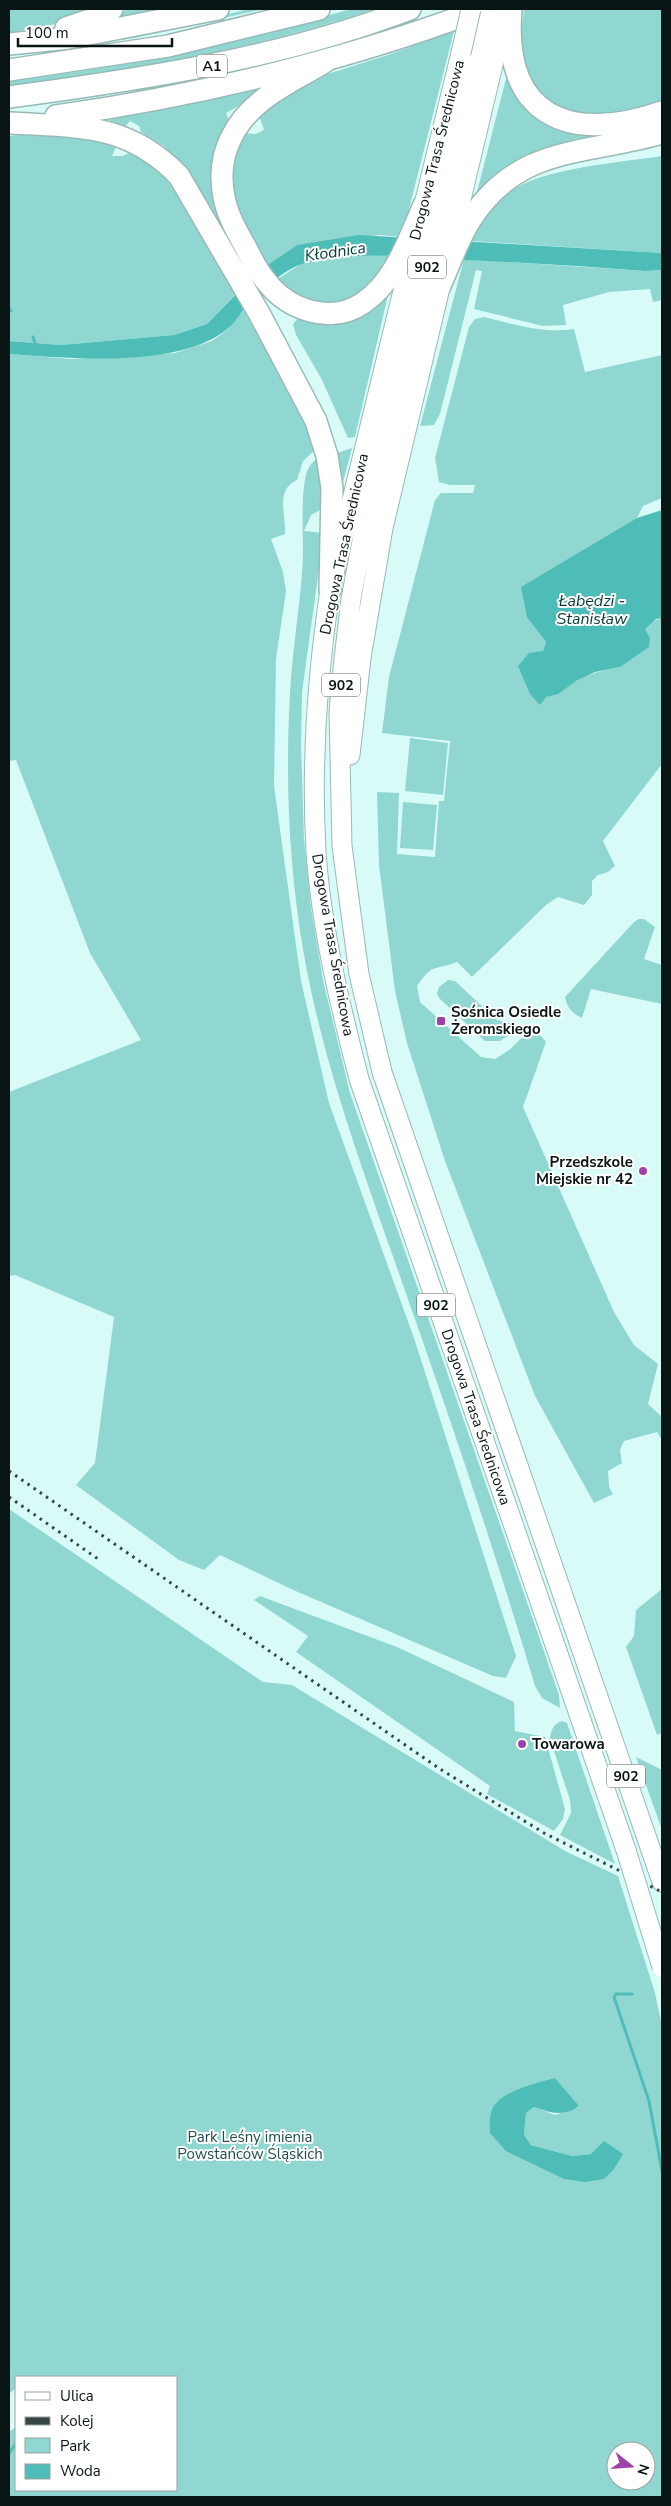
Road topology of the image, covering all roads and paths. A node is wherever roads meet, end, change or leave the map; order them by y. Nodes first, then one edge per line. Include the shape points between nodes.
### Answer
1 (112, 9) edge
2 (218, 9) edge
3 (319, 9) edge
4 (410, 9) edge
5 (471, 9) edge
6 (482, 9) edge
7 (490, 9) edge
8 (507, 9) edge
9 (511, 9) edge
10 (15, 44) edge
11 (326, 61) junction
12 (9, 70) edge
13 (9, 97) edge
14 (662, 112) edge
15 (10, 123) edge
16 (662, 133) edge
17 (424, 205) junction
18 (439, 288) junction
19 (339, 525) junction
20 (374, 526) junction
21 (330, 590) joint
22 (662, 1882) edge
23 (662, 1967) edge

1 - 10 highway
2 - 10 highway via 69,38
3 - 12 highway, A1 via 168,46
4 - 13 highway, A1 via 215,65 130,81
5 - 17 main road, Drogowa Trasa Średnicowa / 902, bridge
6 - 11 highway
7 - 20 main road, Drogowa Trasa Średnicowa / 902
8 - 18 main road
9 - 14 highway via 510,50 516,74 528,95 543,110 561,120 598,126 629,122
11 - 15 highway via 142,103
11 - 17 highway via 254,106 241,120 223,161 222,184 226,206 266,281 281,297 314,313 334,314 353,309 380,287 396,265
15 - 19 highway via 92,127 124,138 165,162 179,176 316,421 327,456
16 - 18 highway via 572,152 523,168 498,186 471,219
17 - 19 main road, Drogowa Trasa Średnicowa / 902
18 - 20 main road
19 - 21 highway
20 - 22 main road, Drogowa Trasa Średnicowa / 902 via 351,599 339,712 342,846 359,974 382,1072
21 - 23 main road, Drogowa Trasa Średnicowa / 902, bridge via 320,656 315,724 316,853 346,1031 377,1136 626,1850

